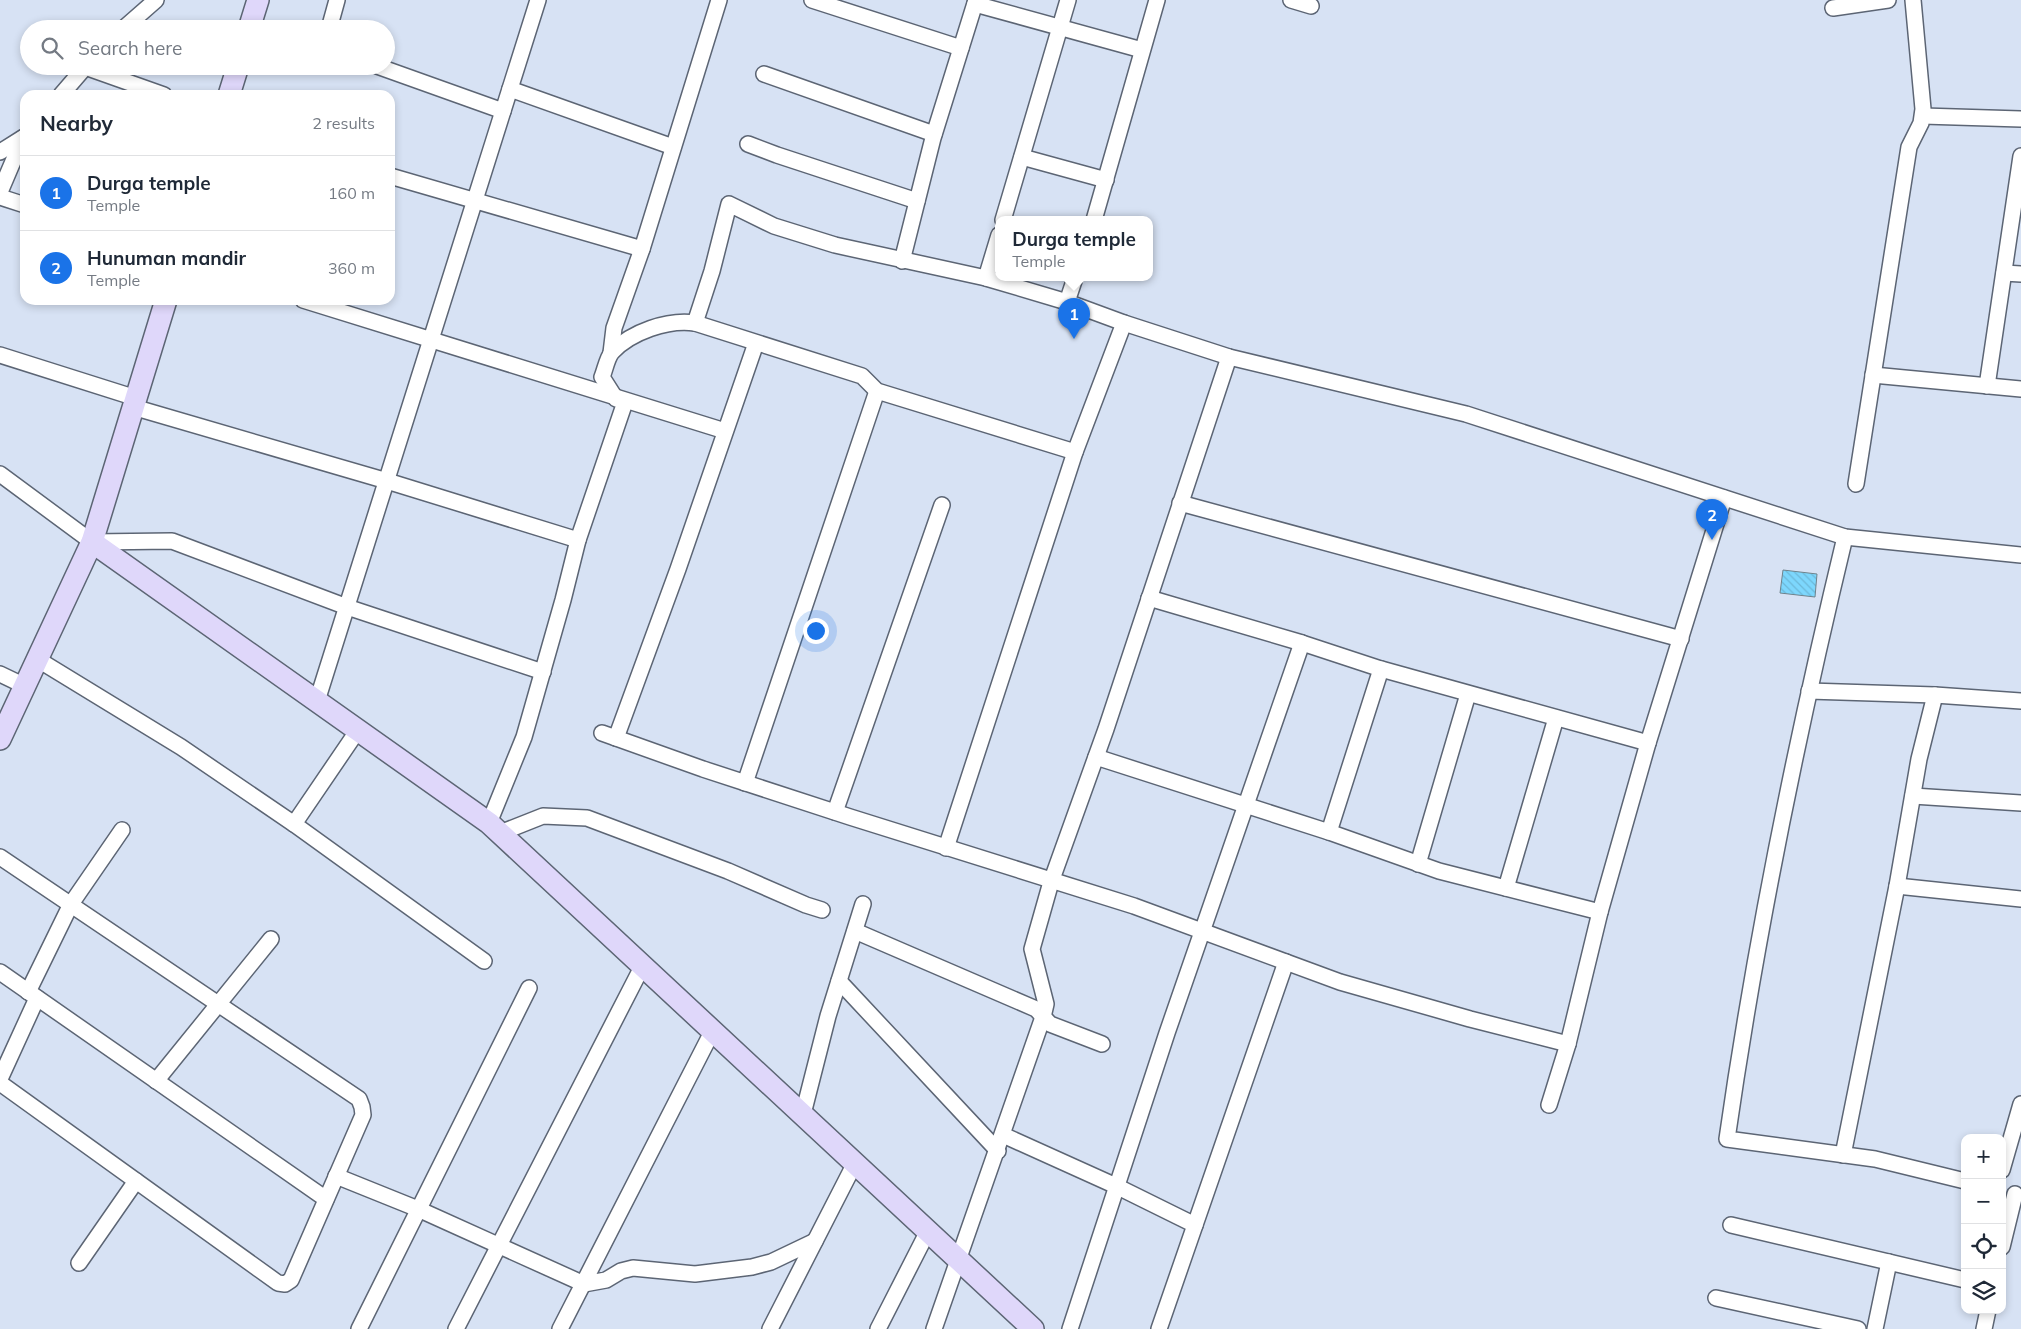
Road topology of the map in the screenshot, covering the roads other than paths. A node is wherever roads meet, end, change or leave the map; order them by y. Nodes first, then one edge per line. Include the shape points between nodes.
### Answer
1 (156, 0) edge
2 (258, 0) edge
3 (337, 0) edge
4 (538, 0) edge
5 (719, 0) edge
6 (812, 0) edge
7 (1068, 0) edge
8 (1157, 0) edge
9 (1291, 0) edge
10 (1888, 0) edge
11 (1913, 0) edge
12 (976, 2) edge
13 (1311, 6) dead end
14 (1833, 8) dead end
15 (133, 20) edge
16 (252, 20) edge
17 (331, 20) edge
18 (1060, 29) junction
19 (961, 48) junction
20 (1142, 50) junction
21 (395, 72) edge
22 (764, 74) dead end
23 (79, 75) edge
24 (108, 75) edge
25 (235, 75) edge
26 (510, 89) junction
27 (65, 90) edge
28 (150, 90) edge
29 (231, 90) edge
30 (503, 111) junction
31 (1923, 116) junction
32 (2021, 119) edge
33 (934, 134) junction
34 (20, 140) edge
35 (748, 144) dead end
36 (20, 146) edge
37 (673, 147) junction
38 (0, 152) edge
39 (2021, 156) edge
40 (1022, 157) junction
41 (395, 177) edge
42 (1106, 180) junction
43 (0, 192) edge
44 (0, 197) edge
45 (475, 200) junction
46 (917, 201) junction
47 (20, 203) edge
48 (1004, 216) edge
49 (1095, 216) edge
50 (995, 248) edge
51 (642, 249) junction
52 (902, 261) junction
53 (2004, 273) junction
54 (2021, 274) edge
55 (986, 278) junction
56 (995, 281) edge
57 (996, 281) edge
58 (1074, 281) edge
59 (1067, 302) junction
60 (164, 305) edge
61 (320, 305) edge
62 (695, 323) junction
63 (1124, 323) junction
64 (432, 339) junction
65 (756, 343) junction
66 (611, 353) junction
67 (0, 354) edge
68 (1229, 357) junction
69 (1873, 375) junction
70 (1987, 386) junction
71 (2021, 389) edge
72 (877, 391) junction
73 (621, 400) junction
74 (135, 403) junction
75 (725, 431) junction
76 (1075, 452) junction
77 (0, 474) edge
78 (387, 481) junction
79 (1856, 484) dead end
80 (1724, 498) junction
81 (1180, 503) junction
82 (942, 505) dead end
83 (1844, 537) junction
84 (578, 540) junction
85 (92, 542) junction
86 (2021, 555) edge
87 (1149, 598) junction
88 (347, 607) junction
89 (1681, 639) junction
90 (1302, 643) junction
91 (37, 659) junction
92 (1381, 669) junction
93 (543, 672) junction
94 (0, 674) edge
95 (25, 686) junction
96 (1809, 691) junction
97 (1468, 694) junction
98 (1935, 695) junction
99 (317, 701) junction
100 (2021, 701) edge
101 (1556, 718) junction
102 (358, 730) junction
103 (0, 739) edge
104 (1648, 743) junction
105 (1096, 757) junction
106 (745, 783) junction
107 (1913, 796) junction
108 (2021, 803) edge
109 (1245, 805) junction
110 (835, 812) junction
111 (294, 824) junction
112 (495, 828) junction
113 (122, 830) dead end
114 (1329, 832) junction
115 (946, 848) junction
116 (0, 856) edge
117 (1418, 864) junction
118 (1051, 882) junction
119 (1898, 886) junction
120 (1506, 888) junction
121 (2021, 899) edge
122 (71, 904) junction
123 (863, 904) dead end
124 (822, 910) dead end
125 (1600, 912) junction
126 (855, 932) junction
127 (1201, 932) junction
128 (271, 939) dead end
129 (484, 961) dead end
130 (1286, 962) junction
131 (643, 965) junction
132 (0, 972) edge
133 (839, 981) junction
134 (529, 988) dead end
135 (33, 995) junction
136 (218, 1004) junction
137 (1043, 1017) junction
138 (713, 1030) junction
139 (1102, 1044) dead end
140 (1568, 1044) junction
141 (0, 1079) edge
142 (156, 1081) junction
143 (0, 1083) edge
144 (2021, 1104) edge
145 (1549, 1105) dead end
146 (803, 1114) junction
147 (1003, 1135) junction
148 (998, 1150) junction
149 (1842, 1155) junction
150 (2006, 1156) edge
151 (855, 1163) junction
152 (336, 1176) junction
153 (1961, 1180) edge
154 (136, 1181) junction
155 (1116, 1186) junction
156 (2013, 1193) edge
157 (326, 1199) junction
158 (418, 1209) junction
159 (1195, 1225) junction
160 (1731, 1225) dead end
161 (2006, 1227) edge
162 (928, 1231) junction
163 (815, 1241) junction
164 (499, 1246) junction
165 (958, 1259) junction
166 (1889, 1262) junction
167 (79, 1263) dead end
168 (1961, 1279) edge
169 (584, 1284) junction
170 (1716, 1298) dead end
171 (1987, 1314) edge
172 (1031, 1328) edge
173 (359, 1329) edge
174 (456, 1329) edge
175 (560, 1329) edge
176 (770, 1329) edge
177 (878, 1329) edge
178 (934, 1329) edge
179 (1070, 1329) edge
180 (1159, 1329) edge
181 (1858, 1329) edge
182 (1875, 1329) edge
183 (1984, 1329) edge

1 - 15 street
2 - 16 street
3 - 17 street
4 - 26 street
5 - 37 street
6 - 19 street
7 - 18 street
8 - 20 street
9 - 13 street
10 - 14 street
11 - 31 street
12 - 18 street
12 - 19 street
18 - 20 street
18 - 40 street
19 - 33 street
20 - 42 street
21 - 30 street
22 - 33 street
23 - 27 street
24 - 28 street
25 - 29 street
26 - 30 street
26 - 37 street
30 - 45 street
31 - 32 street
31 - 69 street via 1909,147
33 - 46 street
34 - 38 street
35 - 46 street
36 - 43 street
37 - 51 street
39 - 53 street
40 - 42 street
40 - 48 street
41 - 45 street
42 - 49 street
44 - 47 street
45 - 51 street
45 - 64 street
46 - 52 street
50 - 55 street
51 - 66 street via 614,328
52 - 55 street
52 - 62 street via 774,226 729,204
53 - 54 street
53 - 70 street
55 - 56 street
57 - 59 street
58 - 59 street
59 - 63 street
60 - 74 street
61 - 64 street
62 - 65 street
62 - 66 street via 684,321 643,330
63 - 68 street
63 - 76 street
64 - 73 street
64 - 78 street
65 - 72 street via 862,376
65 - 75 street
66 - 73 street via 602,377
67 - 74 street
68 - 80 street via 1466,414
68 - 81 street
69 - 70 street
69 - 79 street
70 - 71 street
72 - 76 street
72 - 106 street
73 - 75 street
73 - 84 street
74 - 78 street
74 - 85 street
75 - 106 street via 678,569 609,735
76 - 115 street
77 - 85 street
78 - 84 street
78 - 88 street
80 - 83 street
80 - 89 street
81 - 87 street
81 - 89 street
82 - 110 street
83 - 86 street
83 - 96 street
84 - 93 street
85 - 88 street via 172,541
85 - 91 street
85 - 99 street
87 - 90 street
87 - 105 street
88 - 93 street
88 - 99 street
89 - 104 street
90 - 92 street
90 - 109 street
91 - 95 street
91 - 111 street via 181,747
92 - 97 street
92 - 114 street
93 - 112 street
94 - 95 street
95 - 103 street
96 - 98 street
96 - 149 street via 1766,894 1727,1139
97 - 101 street
97 - 117 street
98 - 100 street
98 - 107 street
99 - 102 street
101 - 104 street
101 - 120 street
102 - 111 street
102 - 112 street
104 - 125 street
105 - 109 street
105 - 118 street
106 - 110 street
107 - 108 street
107 - 119 street
109 - 114 street
109 - 127 street
110 - 115 street
111 - 129 street
112 - 124 street via 544,816 587,818
112 - 131 street
113 - 122 street
114 - 117 street
115 - 118 street
116 - 122 street
117 - 120 street
118 - 127 street via 1134,906
118 - 137 street via 1032,949 1046,1004
119 - 121 street
119 - 149 street
120 - 125 street
122 - 135 street
122 - 136 street
123 - 126 street
125 - 140 street
126 - 133 street
126 - 137 street via 1036,1009
127 - 130 street
127 - 155 street
128 - 136 street
130 - 140 street via 1340,982 1460,1017
130 - 159 street
131 - 138 street
131 - 164 street
132 - 135 street
133 - 146 street
133 - 148 street
134 - 158 street
135 - 141 street
135 - 142 street
136 - 142 street
136 - 152 street via 359,1099 363,1115
137 - 139 street via 1050,1024
137 - 147 street
138 - 146 street
138 - 169 street
140 - 145 street
142 - 157 street
143 - 154 street
144 - 150 street
146 - 151 street
147 - 148 street
147 - 155 street
148 - 165 street
149 - 153 street via 1875,1159
151 - 162 street
151 - 163 street
152 - 157 street
152 - 158 street
154 - 157 street via 285,1284 292,1280
154 - 167 street
155 - 159 street
155 - 179 street
156 - 161 street
158 - 164 street
158 - 173 street
159 - 180 street
160 - 166 street
162 - 165 street
162 - 177 street
163 - 169 street via 771,1262 752,1267 694,1274 633,1268 606,1280
163 - 176 street
164 - 169 street
164 - 174 street
165 - 172 street
165 - 178 street
166 - 168 street
166 - 182 street
169 - 175 street
170 - 181 street
171 - 183 street

